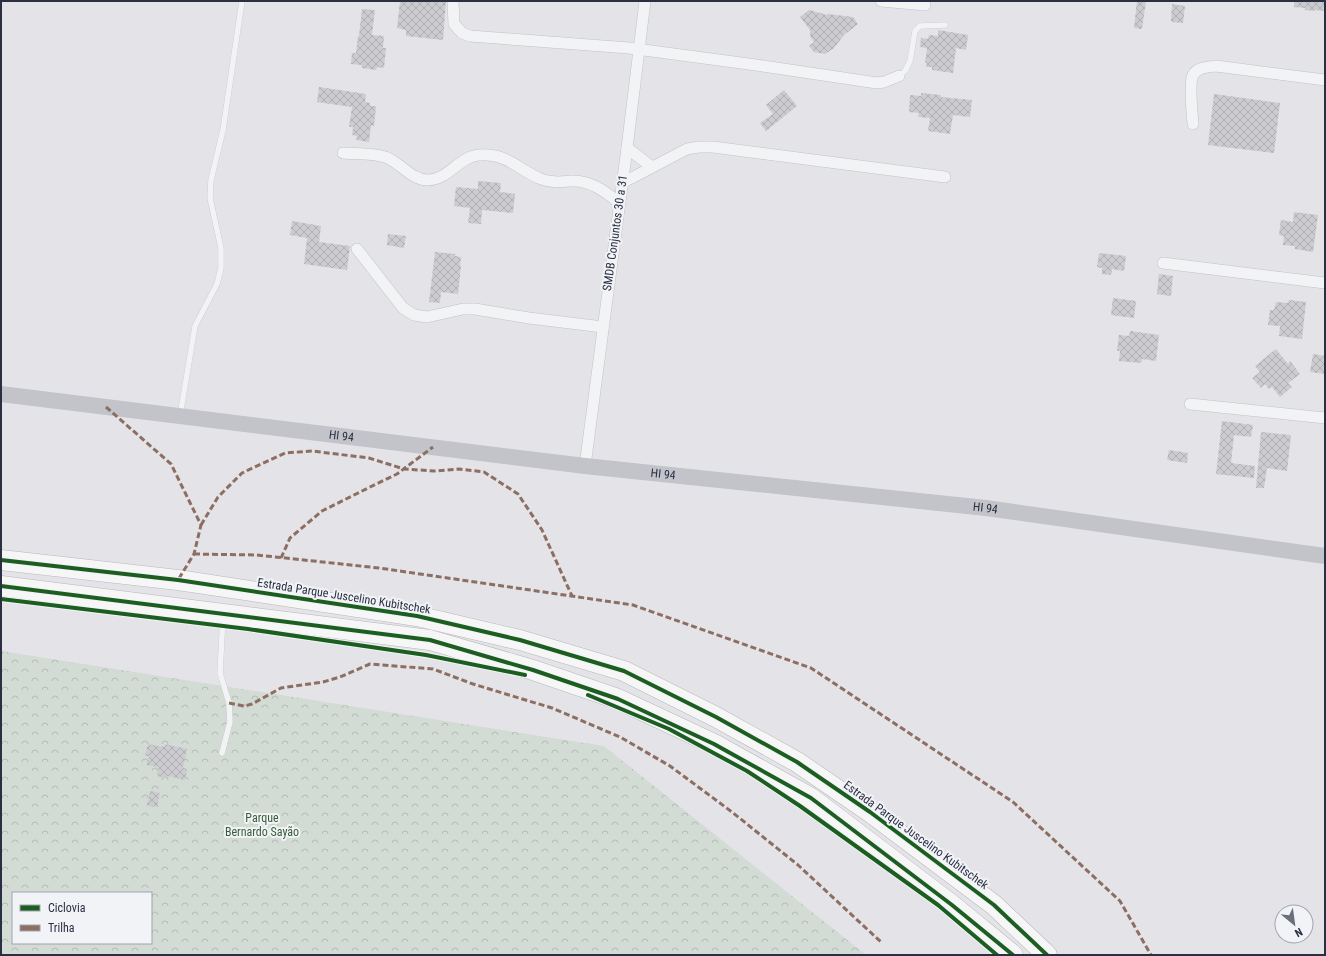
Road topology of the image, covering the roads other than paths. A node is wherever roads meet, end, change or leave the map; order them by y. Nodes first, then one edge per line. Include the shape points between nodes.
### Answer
1 (242, 1) edge
2 (453, 1) edge
3 (645, 1) edge
4 (881, 1) edge
5 (925, 6) dead end
6 (945, 25) dead end
7 (639, 50) junction
8 (899, 76) joint
9 (1325, 80) edge
10 (1193, 124) dead end
11 (627, 148) junction
12 (343, 153) dead end
13 (652, 167) junction
14 (945, 177) dead end
15 (622, 183) junction
16 (619, 203) junction
17 (357, 249) dead end
18 (1163, 263) dead end
19 (1325, 283) edge
20 (603, 327) junction
21 (1, 394) edge
22 (1190, 404) dead end
23 (180, 416) junction
24 (1325, 418) edge
25 (585, 466) junction
26 (1325, 556) edge
27 (1, 560) edge
28 (1, 586) edge
29 (223, 614) junction
30 (222, 753) dead end
31 (1013, 955) edge
32 (1047, 955) edge

1 - 23 lane via 223,130 211,180 210,198 221,248 221,268 217,284 195,326
2 - 7 street via 454,24 470,36
3 - 7 street, SMDB Conjuntos 30 a 31
4 - 5 street
6 - 8 lane via 920,26 915,31 910,61 906,71
7 - 8 street via 877,83
7 - 11 street, SMDB Conjuntos 30 a 31
9 - 10 street via 1216,66 1206,67 1193,75 1191,83
11 - 13 street
11 - 15 street, SMDB Conjuntos 30 a 31
12 - 16 street via 386,158 421,179 429,180 478,155 502,157 541,179 556,183 587,183 598,187
13 - 14 street via 686,149 713,147
13 - 15 street
15 - 16 street, SMDB Conjuntos 30 a 31
16 - 20 street, SMDB Conjuntos 30 a 31
17 - 20 street via 403,308 414,315 426,317 475,309
18 - 19 street
20 - 25 street, SMDB Conjuntos 30 a 31
21 - 23 street, HI 94
22 - 24 street
23 - 25 street, HI 94
25 - 26 street, HI 94 via 986,508
27 - 32 highway, Estrada Parque Juscelino Kubitschek via 178,580 417,616 520,640 624,671 716,717 797,762 870,812 994,906
28 - 29 highway
29 - 30 lane via 220,673 229,703 230,722
29 - 31 highway via 430,640 533,670 618,699 714,744 812,798

